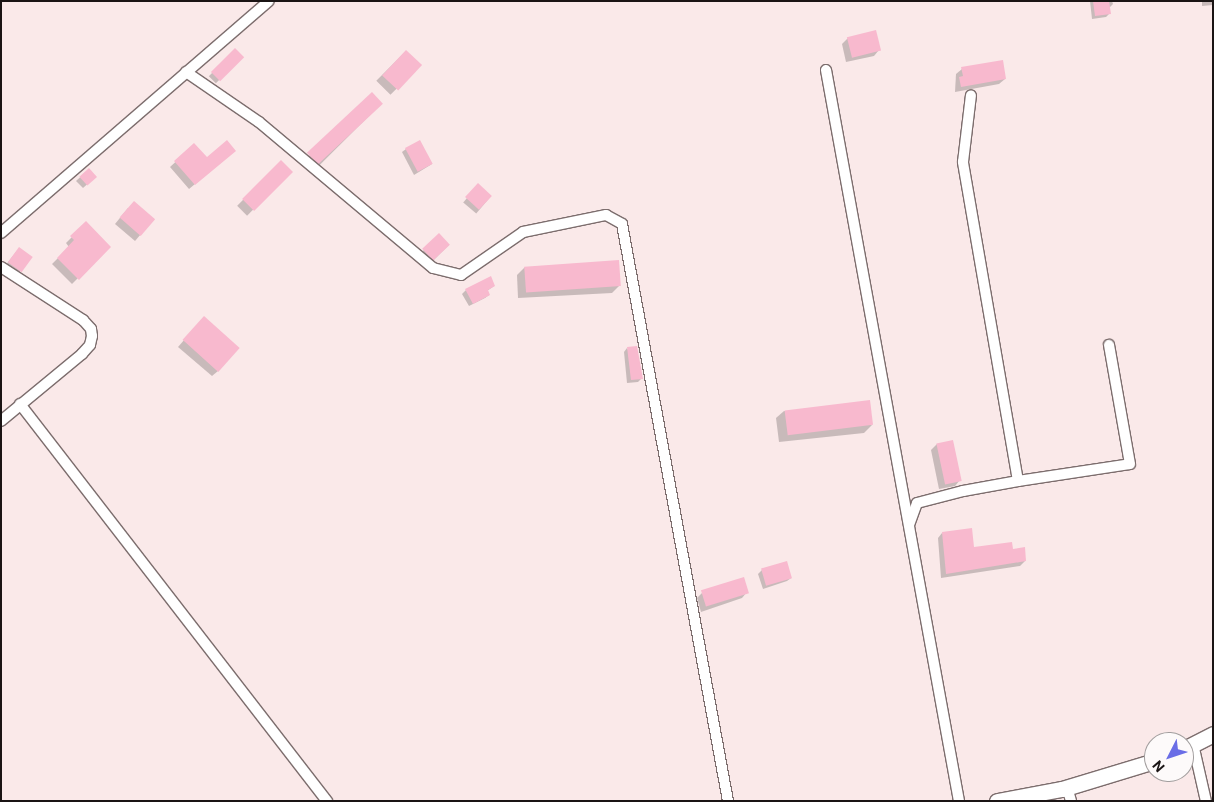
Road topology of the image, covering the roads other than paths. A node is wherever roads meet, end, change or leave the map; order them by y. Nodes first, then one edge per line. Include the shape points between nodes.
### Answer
1 (270, 1) edge
2 (826, 70) dead end
3 (186, 72) junction
4 (971, 95) dead end
5 (1, 233) edge
6 (1, 267) edge
7 (1108, 344) dead end
8 (20, 404) junction
9 (1, 420) edge
10 (1018, 481) junction
11 (909, 526) junction
12 (1213, 734) edge
13 (1194, 744) edge
14 (1194, 762) edge
15 (1144, 765) edge
16 (1069, 794) edge
17 (327, 801) edge
18 (728, 801) edge
19 (959, 801) edge
20 (997, 801) edge
21 (1206, 801) edge

1 - 3 street
2 - 11 street
3 - 5 street
3 - 18 street via 259,122 433,268 460,275 523,232 606,216 622,224
4 - 10 street via 963,162
6 - 8 street via 83,320 91,329 92,336 90,346 82,354
7 - 10 street via 1130,464
8 - 9 street
8 - 17 street
10 - 11 street via 962,491 917,504
11 - 19 street
12 - 13 street
14 - 21 street
15 - 16 street
16 - 20 street

